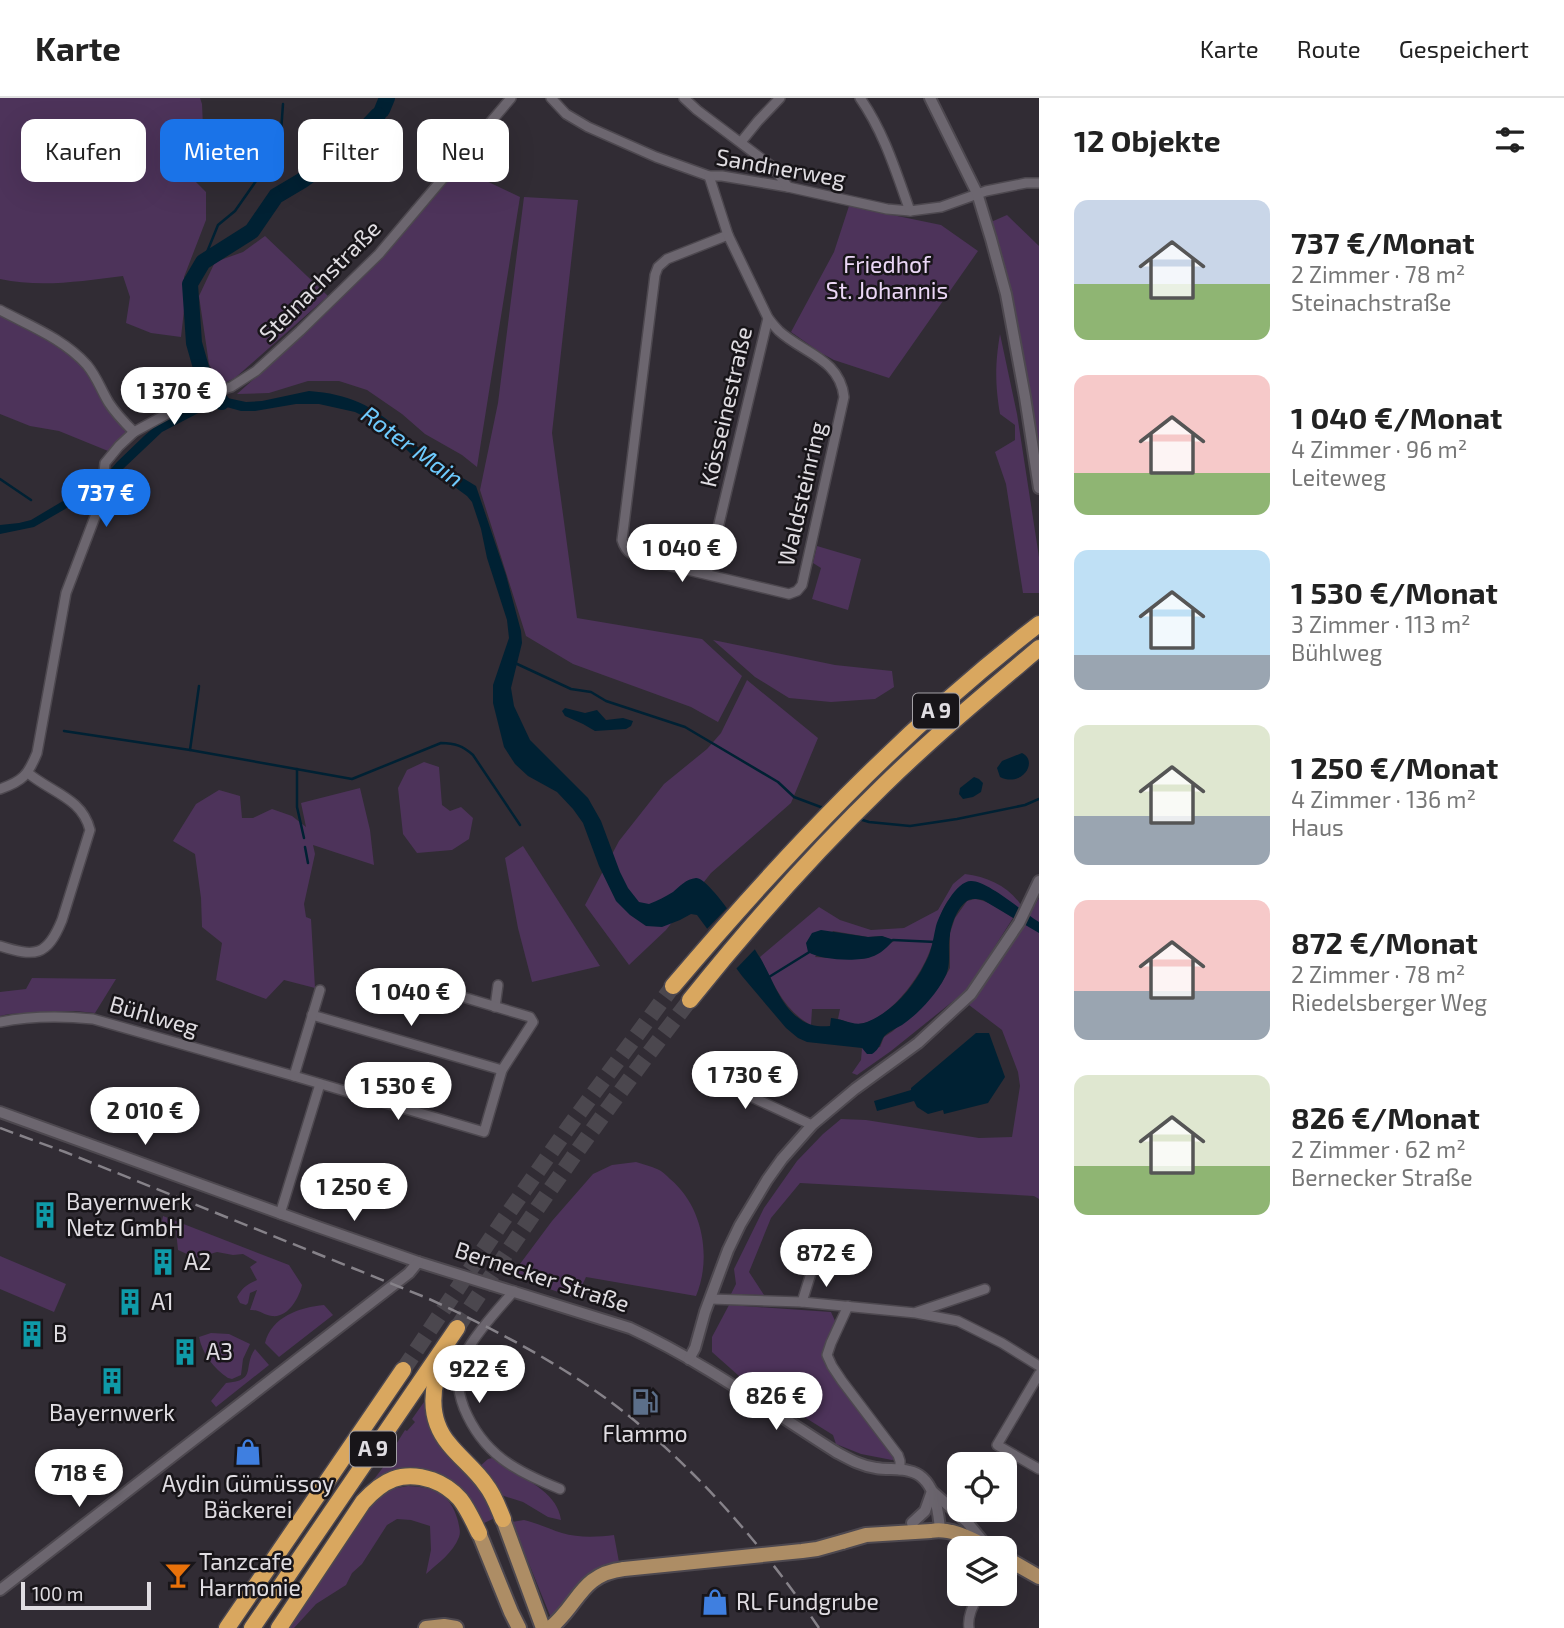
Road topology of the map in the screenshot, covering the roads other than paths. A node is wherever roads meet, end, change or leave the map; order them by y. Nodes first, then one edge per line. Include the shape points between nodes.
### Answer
1 (511, 98) edge
2 (551, 98) edge
3 (684, 98) edge
4 (780, 98) edge
5 (860, 98) edge
6 (930, 98) edge
7 (741, 142) junction
8 (709, 176) junction
9 (1039, 183) edge
10 (788, 187) junction
11 (977, 193) junction
12 (910, 211) junction
13 (728, 235) junction
14 (0, 310) edge
15 (768, 318) junction
16 (134, 432) junction
17 (1039, 488) edge
18 (707, 574) junction
19 (1038, 624) edge
20 (1039, 648) edge
21 (28, 774) junction
22 (0, 789) edge
23 (1038, 882) edge
24 (0, 946) edge
25 (419, 984) dead end
26 (498, 985) dead end
27 (673, 986) tunnel mouth
28 (320, 990) dead end
29 (690, 1000) tunnel mouth
30 (495, 1007) junction
31 (312, 1015) junction
32 (0, 1022) edge
33 (502, 1070) junction
34 (702, 1074) dead end
35 (294, 1076) junction
36 (320, 1084) junction
37 (0, 1112) edge
38 (812, 1125) junction
39 (280, 1214) junction
40 (830, 1237) dead end
41 (418, 1262) junction
42 (985, 1289) dead end
43 (514, 1292) junction
44 (710, 1298) junction
45 (802, 1301) junction
46 (848, 1306) junction
47 (916, 1312) junction
48 (689, 1359) junction
49 (1039, 1366) edge
50 (403, 1370) tunnel mouth
51 (1039, 1374) edge
52 (1039, 1469) edge
53 (901, 1470) junction
54 (559, 1489) dead end
55 (932, 1491) junction
56 (503, 1519) joint
57 (912, 1522) dead end
58 (940, 1529) junction
59 (480, 1532) joint
60 (962, 1536) edge
61 (979, 1536) edge
62 (1017, 1564) edge
63 (1039, 1577) edge
64 (0, 1590) edge
65 (974, 1606) edge
66 (227, 1628) edge
67 (252, 1628) edge
68 (279, 1628) edge
69 (426, 1628) edge
70 (456, 1628) edge
71 (519, 1628) edge
72 (543, 1628) edge
73 (551, 1628) edge
74 (969, 1628) edge

1 - 16 street, Steinachstraße via 379,254 256,371
2 - 8 street, Sandnerweg via 588,127
3 - 7 street
4 - 7 street
5 - 12 street via 887,146
6 - 11 street
7 - 10 street via 774,168
8 - 10 street, Sandnerweg
8 - 13 street, Kösseinestraße
9 - 11 street, Sandnerweg
10 - 12 street, Sandnerweg
11 - 12 street, Sandnerweg via 941,207
11 - 17 street via 1006,294
13 - 15 street, Kösseinestraße
13 - 18 street, Waldsteinring via 667,259 654,275 622,540 633,556
14 - 16 street via 64,344 87,364 115,413
15 - 18 street, Kösseinestraße
15 - 18 street, Waldsteinring via 779,332 830,366 843,386 802,585 789,594
16 - 21 street, Steinachstraße via 105,463 102,501 66,593 37,753
19 - 27 highway, A 9 via 870,771
20 - 29 highway, A 9 via 861,807
21 - 22 street
21 - 24 street via 80,808 90,830 62,920 50,943 26,954
23 - 38 street via 1019,923 971,994 918,1043
25 - 30 street
26 - 30 street
28 - 31 street
30 - 33 street via 530,1017 533,1022
31 - 33 street
31 - 35 street
32 - 35 street, Bühlweg via 40,1017 93,1019
33 - 36 street, Bühlweg via 484,1132
34 - 38 street
35 - 36 street, Bühlweg
36 - 39 street
37 - 39 street
38 - 44 street via 753,1202
39 - 41 street
40 - 45 street
41 - 43 street, Bernecker Straße
41 - 64 street, Bernecker Straße
42 - 47 street
43 - 48 street, Bernecker Straße via 629,1328
43 - 54 street via 460,1366 461,1401 489,1448 526,1474
44 - 45 street
44 - 48 street
45 - 46 street
46 - 47 street
46 - 53 street via 827,1354 898,1455
47 - 49 street via 958,1321
48 - 53 street, Bernecker Straße via 845,1457
50 - 66 highway, A 9
51 - 52 street via 997,1445
53 - 55 street, Bernecker Straße via 920,1476
55 - 57 street via 925,1511
55 - 58 street
55 - 61 street, Bernecker Straße
56 - 67 highway, A 9 via 486,1484 447,1443 433,1410 439,1366 457,1328
56 - 72 main road
58 - 60 main road
58 - 73 main road, bridge via 866,1535 802,1551 612,1570 593,1580
59 - 68 highway via 460,1499 442,1483 397,1477 363,1502
59 - 71 main road
62 - 63 main road
65 - 74 street
69 - 70 main road

